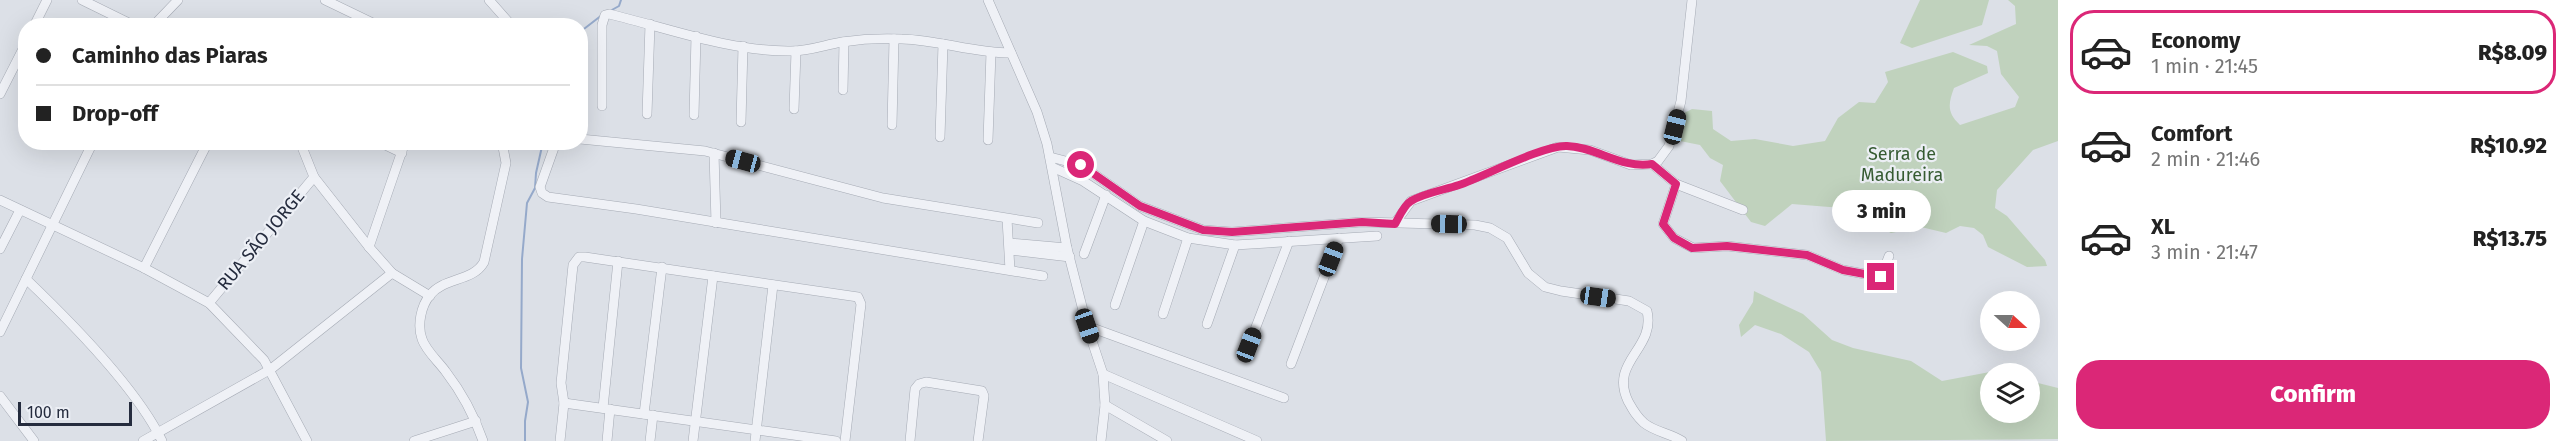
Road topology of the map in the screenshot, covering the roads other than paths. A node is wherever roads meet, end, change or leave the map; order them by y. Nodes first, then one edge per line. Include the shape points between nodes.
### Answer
1 (47, 0) edge
2 (82, 0) edge
3 (178, 0) edge
4 (325, 0) edge
5 (489, 0) edge
6 (988, 0) edge
7 (1692, 0) edge
8 (38, 18) edge
9 (119, 18) edge
10 (161, 18) edge
11 (362, 18) edge
12 (505, 18) edge
13 (650, 24) junction
14 (696, 36) junction
15 (894, 39) junction
16 (844, 42) junction
17 (943, 44) junction
18 (743, 46) junction
19 (796, 51) junction
20 (991, 52) junction
21 (1011, 53) junction
22 (18, 59) edge
23 (843, 90) dead end
24 (0, 94) edge
25 (602, 106) dead end
26 (794, 109) dead end
27 (647, 114) dead end
28 (694, 115) dead end
29 (741, 122) dead end
30 (892, 125) dead end
31 (940, 137) dead end
32 (588, 140) edge
33 (988, 140) dead end
34 (89, 150) edge
35 (204, 150) edge
36 (303, 150) edge
37 (396, 150) edge
38 (403, 150) edge
39 (504, 150) edge
40 (553, 150) edge
41 (402, 153) junction
42 (714, 153) junction
43 (1051, 162) junction
44 (1652, 164) junction
45 (314, 177) junction
46 (1676, 184) junction
47 (1106, 195) junction
48 (0, 200) edge
49 (20, 210) junction
50 (1743, 210) dead end
51 (1006, 219) junction
52 (1144, 221) junction
53 (716, 223) junction
54 (1038, 223) dead end
55 (1395, 224) junction
56 (52, 226) junction
57 (1377, 236) dead end
58 (1188, 238) junction
59 (1339, 238) junction
60 (1289, 241) junction
61 (1234, 245) junction
62 (1009, 246) junction
63 (369, 247) junction
64 (0, 249) edge
65 (1068, 252) junction
66 (1084, 254) dead end
67 (1889, 256) dead end
68 (618, 261) junction
69 (662, 267) junction
70 (144, 268) junction
71 (1010, 270) junction
72 (392, 273) junction
73 (713, 276) junction
74 (1042, 276) dead end
75 (26, 279) junction
76 (773, 285) junction
77 (430, 296) junction
78 (209, 303) junction
79 (1115, 305) dead end
80 (1163, 314) dead end
81 (1207, 324) dead end
82 (1087, 326) junction
83 (0, 332) edge
84 (1249, 345) dead end
85 (1291, 364) dead end
86 (271, 369) junction
87 (1102, 374) junction
88 (0, 396) edge
89 (1284, 398) dead end
90 (564, 403) junction
91 (1105, 405) junction
92 (607, 409) junction
93 (648, 415) junction
94 (476, 421) junction
95 (695, 421) junction
96 (756, 430) junction
97 (160, 437) edge
98 (34, 441) edge
99 (143, 441) edge
100 (307, 441) edge
101 (414, 441) edge
102 (483, 441) edge
103 (560, 441) edge
104 (607, 441) edge
105 (650, 441) edge
106 (693, 441) edge
107 (755, 441) edge
108 (836, 441) edge
109 (845, 441) edge
110 (910, 441) edge
111 (978, 441) edge
112 (1101, 441) edge
113 (1167, 441) edge
114 (1257, 441) edge
115 (1682, 441) edge

1 - 8 street
2 - 9 street
3 - 10 street
4 - 11 street
5 - 12 street
6 - 21 street
7 - 44 street via 1677,120 1669,146
13 - 14 street
13 - 25 street via 609,14 603,19
13 - 27 street
14 - 18 street
14 - 28 street
15 - 16 street
15 - 17 street
15 - 30 street
16 - 19 street
16 - 23 street
17 - 20 street
17 - 31 street
18 - 19 street
18 - 29 street
19 - 26 street
20 - 21 street
20 - 33 street
21 - 43 street via 1037,112
22 - 24 street
32 - 42 street
34 - 56 street
35 - 70 street
36 - 45 street
37 - 41 street
38 - 41 street
39 - 77 street via 506,162 484,262 478,270
40 - 53 street via 540,187 544,195
41 - 63 street
42 - 51 street via 883,198
42 - 53 street
43 - 47 street
43 - 55 street via 1081,165 1140,206 1203,230 1232,232 1362,222
43 - 65 street
44 - 46 street
44 - 55 street via 1630,165 1590,150 1558,147 1411,201
45 - 63 street
45 - 78 street, RUA SÃO JORGE
46 - 50 street
46 - 67 street via 1664,227 1692,248 1727,246 1807,255 1843,270 1881,277
47 - 52 street
47 - 66 street
48 - 49 street
49 - 56 street
49 - 64 street
51 - 54 street
51 - 62 street
52 - 58 street
52 - 79 street
53 - 71 street
55 - 115 street via 1490,228 1507,238 1528,273 1545,287 1629,301 1647,311 1647,330 1624,368 1624,391 1635,414 1647,425
56 - 70 street
56 - 75 street
57 - 59 street
58 - 61 street
58 - 80 street
59 - 60 street
59 - 85 street
60 - 61 street
60 - 84 street
61 - 81 street
62 - 65 street
62 - 71 street
63 - 72 street
65 - 82 street
68 - 69 street
68 - 90 street via 579,257 573,265 561,383
68 - 92 street
69 - 73 street
69 - 93 street
70 - 78 street
71 - 74 street
72 - 77 street
72 - 86 street
73 - 76 street
73 - 95 street
75 - 83 street
75 - 97 street via 97,353
76 - 96 street
76 - 109 street via 860,299
77 - 94 street via 421,317 422,339 460,390
78 - 86 street
82 - 87 street
82 - 89 street
86 - 97 street
86 - 100 street
87 - 91 street
87 - 114 street
88 - 98 street
90 - 92 street
90 - 103 street
91 - 112 street
91 - 113 street
92 - 93 street
92 - 104 street
93 - 95 street
93 - 105 street
94 - 101 street
94 - 102 street
95 - 96 street
95 - 106 street
96 - 107 street
96 - 108 street
97 - 99 street
110 - 111 street via 915,389 926,382 982,390

